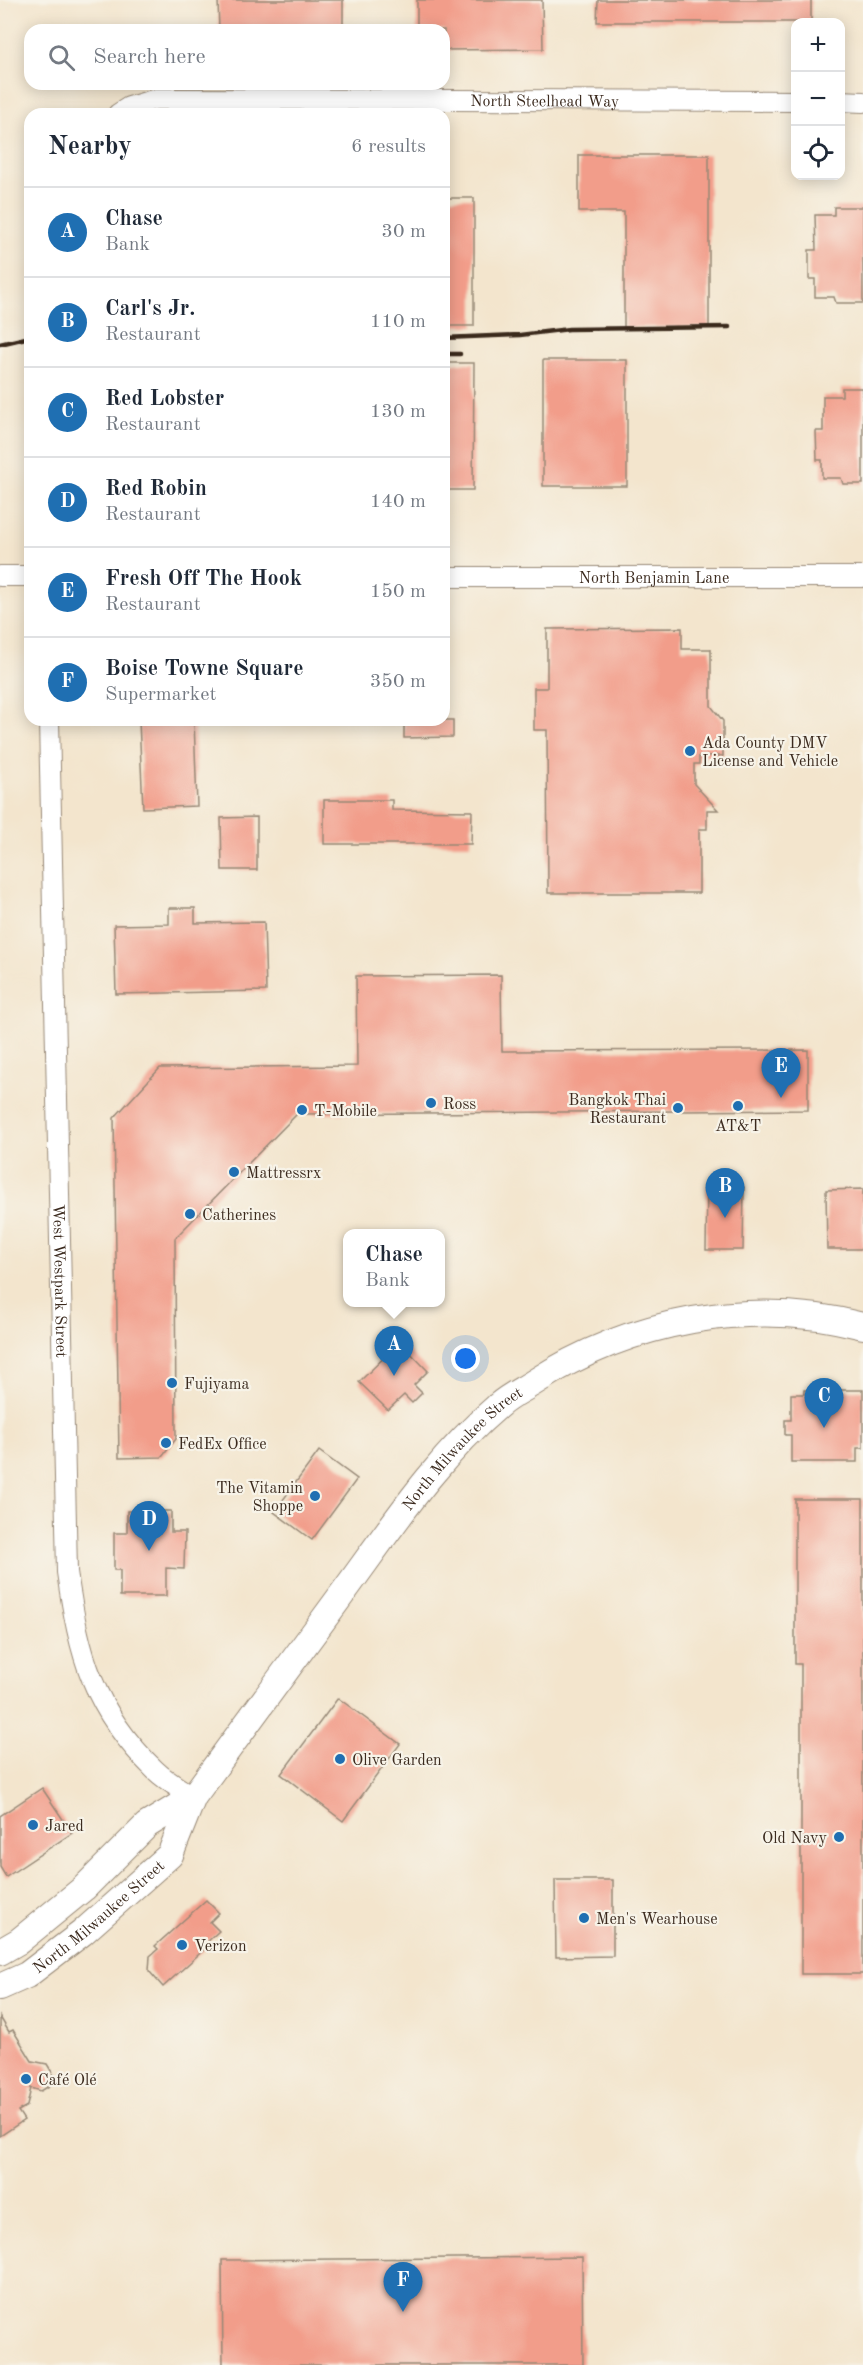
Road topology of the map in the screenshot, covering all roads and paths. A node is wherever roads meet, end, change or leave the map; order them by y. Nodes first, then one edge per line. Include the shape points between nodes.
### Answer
1 (791, 101) edge
2 (845, 101) edge
3 (863, 102) edge
4 (126, 108) edge
5 (0, 576) edge
6 (24, 576) edge
7 (450, 577) edge
8 (863, 577) edge
9 (49, 726) edge
10 (863, 1326) edge
11 (193, 1797) junction
12 (10, 1946) edge
13 (0, 1966) edge
14 (0, 1987) edge

1 - 4 street, North Steelhead Way via 156,99
2 - 3 street
5 - 6 street
7 - 8 street, North Benjamin Lane
9 - 11 street, West Westpark Street via 67,1572 82,1656 104,1708 156,1772
10 - 11 main road, North Milwaukee Street via 800,1315 753,1314 665,1325 581,1355 500,1404 418,1491
11 - 12 main road, North Milwaukee Street via 147,1825 84,1888
11 - 14 main road, North Milwaukee Street via 170,1855 82,1933 27,1975
12 - 13 main road, North Milwaukee Street via 7,1961

